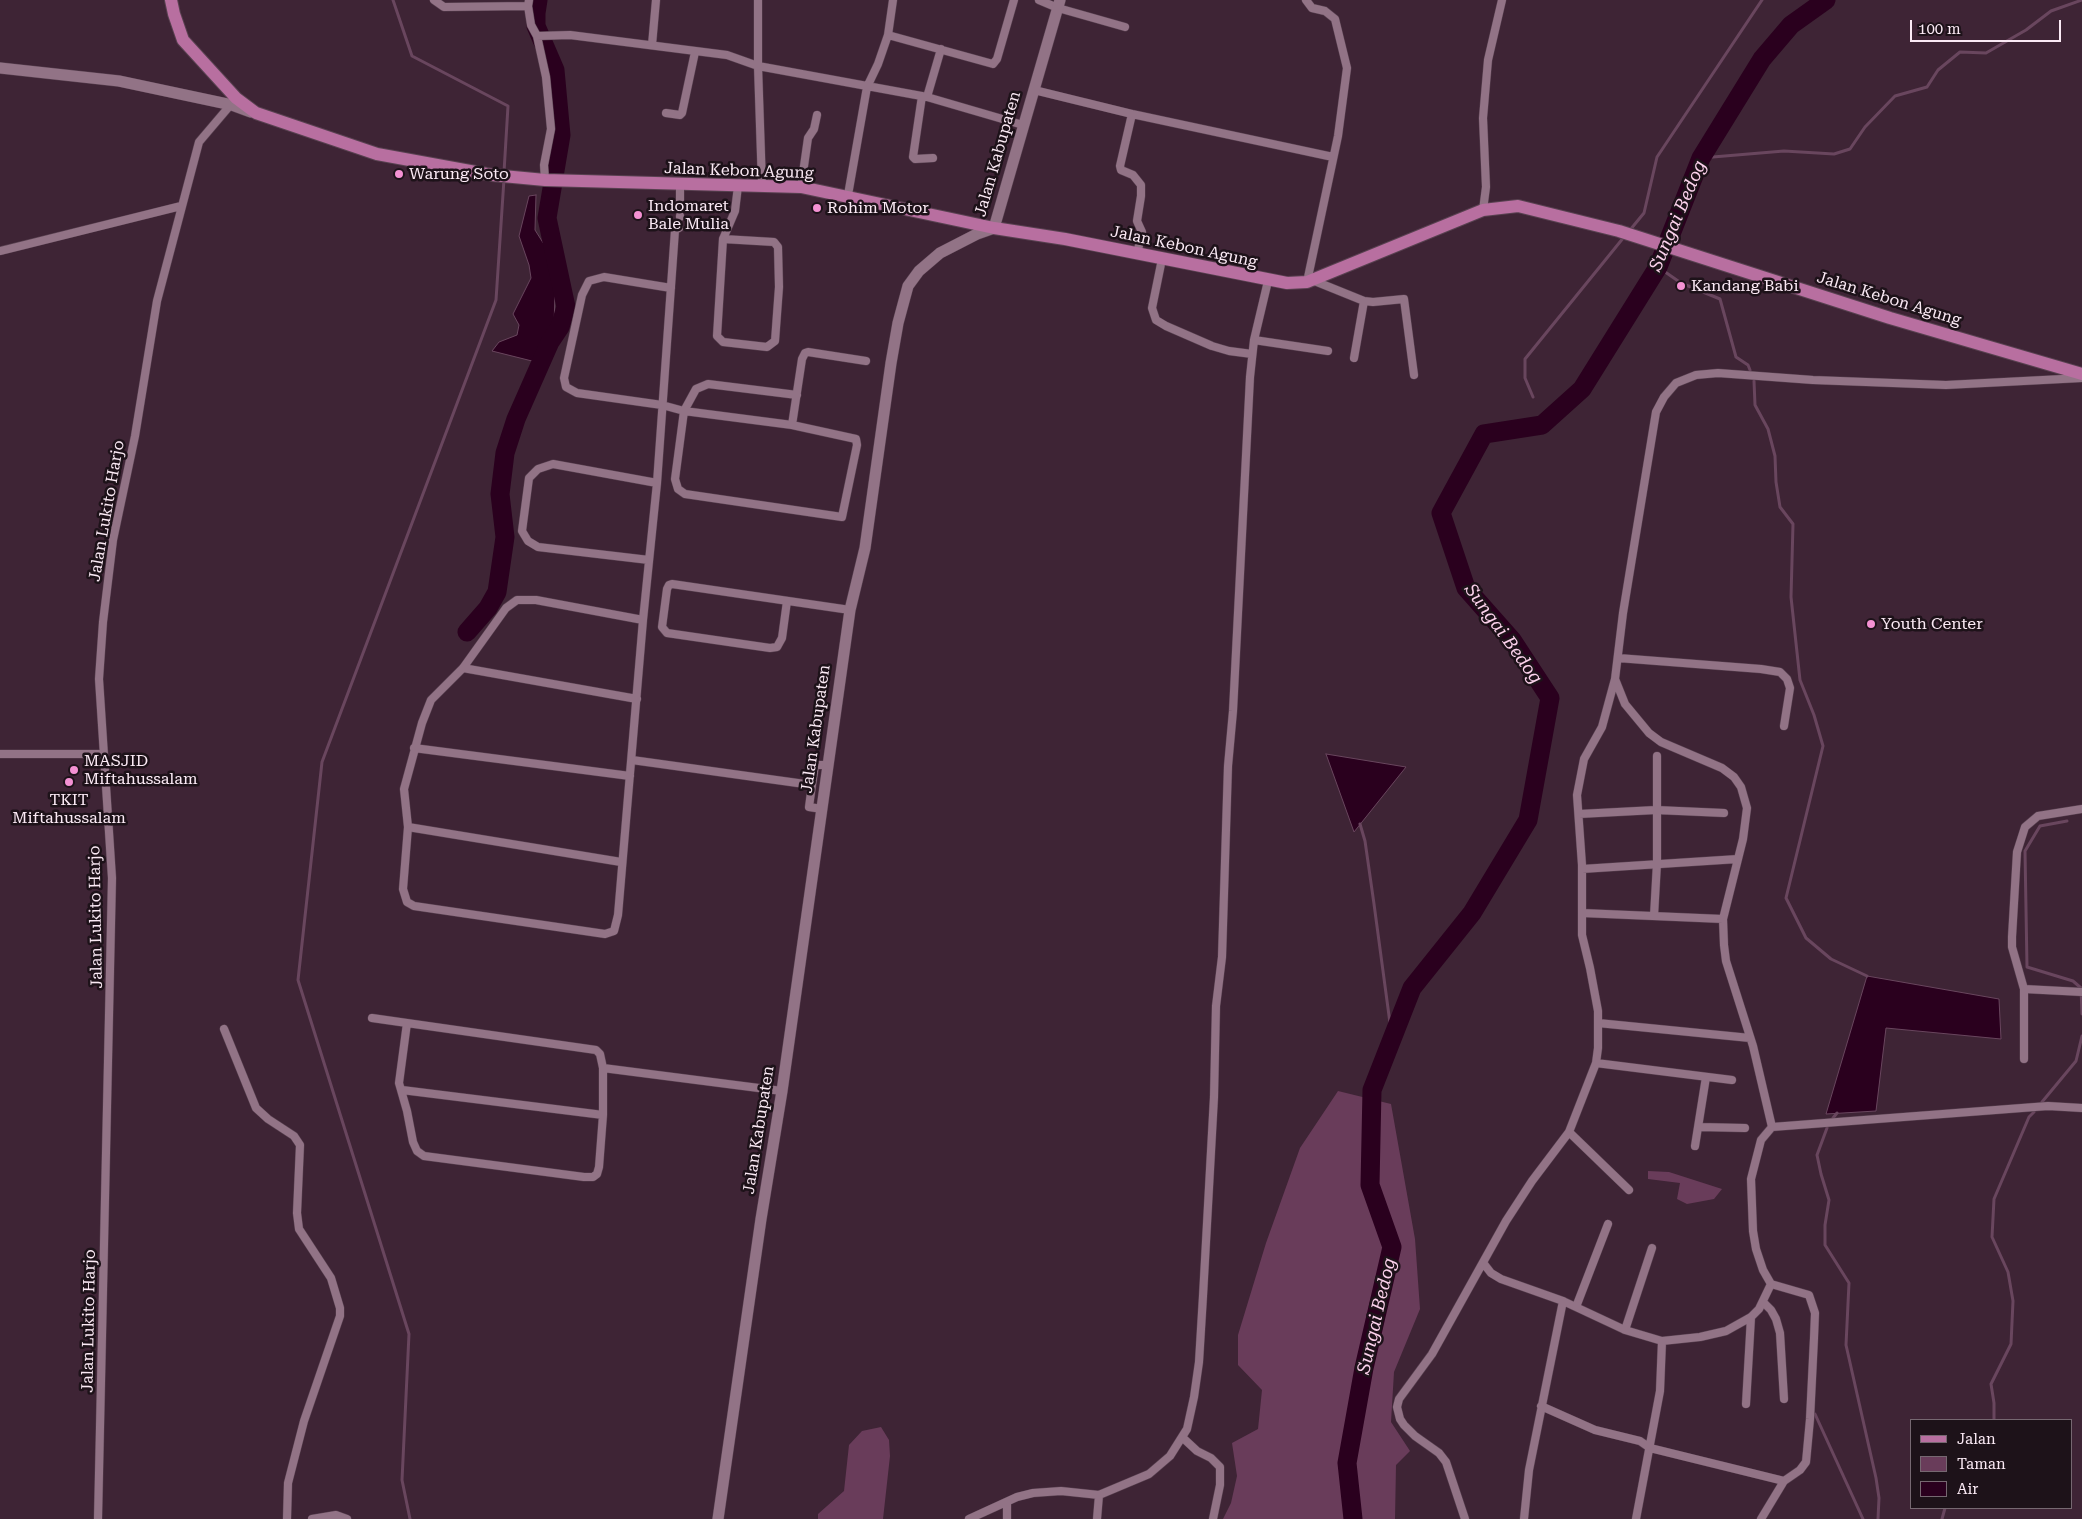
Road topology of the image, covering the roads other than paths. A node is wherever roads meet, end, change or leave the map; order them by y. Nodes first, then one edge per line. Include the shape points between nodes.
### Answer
1 (171, 0) edge
2 (434, 0) edge
3 (656, 0) edge
4 (758, 0) edge
5 (893, 0) edge
6 (1014, 0) edge
7 (1039, 0) edge
8 (1306, 0) edge
9 (1502, 0) edge
10 (529, 3) edge
11 (1059, 4) edge
12 (1125, 27) dead end
13 (888, 35) junction
14 (537, 36) junction
15 (652, 45) junction
16 (941, 49) junction
17 (695, 52) junction
18 (758, 66) junction
19 (0, 68) edge
20 (868, 87) junction
21 (1034, 90) junction
22 (924, 97) junction
23 (234, 102) junction
24 (666, 113) dead end
25 (1132, 114) junction
26 (817, 115) dead end
27 (1023, 125) junction
28 (1333, 157) junction
29 (933, 158) dead end
30 (545, 180) junction
31 (680, 184) junction
32 (762, 185) junction
33 (738, 186) junction
34 (801, 187) junction
35 (848, 195) junction
36 (680, 202) tunnel mouth
37 (182, 206) junction
38 (1483, 210) junction
39 (679, 228) dead end
40 (994, 228) junction
41 (723, 239) junction
42 (0, 251) edge
43 (1137, 254) junction
44 (1162, 259) junction
45 (1268, 281) junction
46 (1309, 281) junction
47 (671, 288) junction
48 (1364, 301) junction
49 (1254, 340) junction
50 (1328, 351) dead end
51 (1252, 354) junction
52 (1354, 358) dead end
53 (866, 361) dead end
54 (2082, 374) edge
55 (1414, 375) dead end
56 (2082, 378) edge
57 (797, 395) junction
58 (662, 405) junction
59 (684, 410) junction
60 (792, 426) junction
61 (657, 483) junction
62 (649, 560) junction
63 (788, 601) junction
64 (850, 610) junction
65 (643, 620) junction
66 (1618, 658) junction
67 (463, 668) junction
68 (1615, 679) junction
69 (637, 699) junction
70 (1784, 726) dead end
71 (414, 748) junction
72 (0, 754) edge
73 (102, 754) junction
74 (1657, 756) dead end
75 (632, 760) junction
76 (828, 765) junction
77 (630, 776) junction
78 (812, 785) junction
79 (2082, 809) edge
80 (822, 810) junction
81 (1656, 810) junction
82 (1724, 813) dead end
83 (1579, 814) junction
84 (408, 827) junction
85 (1738, 859) junction
86 (621, 862) junction
87 (1657, 863) junction
88 (1582, 869) junction
89 (1582, 913) junction
90 (1654, 916) junction
91 (1724, 919) junction
92 (2024, 989) junction
93 (2079, 992) edge
94 (372, 1018) dead end
95 (407, 1023) junction
96 (1598, 1023) junction
97 (224, 1029) dead end
98 (1750, 1038) junction
99 (2024, 1059) dead end
100 (1596, 1064) junction
101 (603, 1068) junction
102 (1706, 1077) junction
103 (1732, 1080) dead end
104 (402, 1090) junction
105 (782, 1091) junction
106 (2082, 1108) edge
107 (603, 1115) junction
108 (1699, 1126) junction
109 (1772, 1127) junction
110 (1745, 1128) dead end
111 (1569, 1132) junction
112 (1695, 1146) dead end
113 (1629, 1190) dead end
114 (1608, 1224) dead end
115 (1652, 1248) dead end
116 (1484, 1264) junction
117 (1771, 1284) junction
118 (1563, 1301) junction
119 (1763, 1302) junction
120 (1576, 1307) junction
121 (1750, 1317) junction
122 (1625, 1330) junction
123 (1662, 1341) junction
124 (1784, 1398) dead end
125 (1746, 1404) dead end
126 (1541, 1406) junction
127 (1182, 1436) junction
128 (1650, 1448) junction
129 (1784, 1481) junction
130 (1099, 1495) junction
131 (1006, 1502) junction
132 (98, 1519) edge
133 (287, 1519) edge
134 (312, 1519) edge
135 (347, 1519) edge
136 (718, 1519) edge
137 (969, 1519) edge
138 (1006, 1519) edge
139 (1097, 1519) edge
140 (1214, 1519) edge
141 (1465, 1519) edge
142 (1524, 1519) edge
143 (1636, 1519) edge
144 (1761, 1519) edge

1 - 23 main road, Jalan Kebon Agung via 184,40
2 - 10 street via 444,7
3 - 15 street
4 - 18 street
5 - 13 street
6 - 16 street via 993,64
7 - 11 street
8 - 28 street via 1312,8 1335,19 1347,68
9 - 38 street via 1488,60 1483,118 1486,187
10 - 14 street via 531,25
11 - 12 street
11 - 21 main road, Jalan Kabupaten
13 - 16 street
13 - 20 street
14 - 15 street via 570,35
14 - 30 street via 552,129 544,165
15 - 17 street
16 - 22 street
17 - 18 street via 727,55
17 - 24 street via 682,113
18 - 20 street
18 - 32 street
19 - 23 main road via 119,81
20 - 22 street
20 - 35 street
21 - 25 street
21 - 27 main road, Jalan Kabupaten
22 - 27 street
22 - 29 street via 913,157 915,160
23 - 30 main road, Jalan Kebon Agung via 256,113 377,154 512,178
23 - 37 street, Jalan Lukito Harjo via 199,142
25 - 28 street
25 - 43 street via 1120,170 1133,175 1141,185 1137,221 1142,232
26 - 34 street via 808,138
27 - 40 main road, Jalan Kabupaten
28 - 46 street
30 - 31 main road, Jalan Kebon Agung
31 - 33 main road, Jalan Kebon Agung
31 - 36 street
32 - 33 main road, Jalan Kebon Agung
32 - 34 main road, Jalan Kebon Agung
33 - 41 street via 735,211
34 - 35 main road, Jalan Kebon Agung
35 - 40 main road, Jalan Kebon Agung
37 - 42 street
37 - 73 street, Jalan Lukito Harjo via 157,301 135,436 113,540 98,679
38 - 46 main road, Jalan Kebon Agung
38 - 54 main road, Jalan Kebon Agung via 1518,206 1619,230 1890,318
39 - 47 street via 675,230
40 - 43 main road, Jalan Kebon Agung
40 - 64 main road, Jalan Kabupaten via 940,253 919,271 908,286 891,363 865,548
41 - 41 street via 774,242 778,247 775,341 768,347 723,342 718,336
43 - 44 main road, Jalan Kebon Agung
44 - 45 main road, Jalan Kebon Agung
44 - 51 street via 1152,308 1156,320 1212,346
45 - 46 main road, Jalan Kebon Agung
45 - 49 street
46 - 48 street
47 - 58 street
47 - 58 street via 604,277 590,281 582,295 564,378 566,387 577,393
48 - 52 street
48 - 55 street via 1404,298
49 - 50 street
49 - 51 street
51 - 127 street via 1199,1362 1191,1414
53 - 57 street via 805,353
56 - 66 street via 1946,386 1718,373 1696,375 1676,383 1656,412
57 - 59 street via 708,384 696,389
57 - 60 street
58 - 59 street
58 - 61 street
59 - 60 street
59 - 60 street via 675,479 678,489 685,494 842,517 856,439
61 - 62 street
61 - 62 street via 553,464 538,469 529,478 522,531 528,541 538,547
62 - 65 street
63 - 63 street via 782,638 778,646 770,648 667,633 662,627 667,589 672,584
63 - 64 street
64 - 76 main road, Jalan Kabupaten
65 - 67 street via 536,600 517,600 506,608
65 - 69 street
66 - 68 street
66 - 70 street via 1780,672 1790,688
67 - 69 street
67 - 71 street via 431,700
68 - 83 street via 1602,728 1584,759 1577,796
68 - 85 street via 1626,704 1650,733 1661,742 1722,768 1742,787 1747,808
69 - 75 street
71 - 77 street
71 - 84 street via 404,789
72 - 73 street
73 - 132 street, Jalan Lukito Harjo via 112,878
74 - 81 street
75 - 77 street
75 - 78 street
76 - 78 street via 815,765
76 - 80 main road, Jalan Kabupaten
77 - 86 street
78 - 80 street via 809,807
79 - 92 street via 2038,816 2025,827 2017,852 2012,947
80 - 105 main road, Jalan Kabupaten
81 - 82 street
81 - 83 street
81 - 87 street
83 - 88 street
84 - 86 street
84 - 86 street via 403,890 407,902 414,906 610,933 614,931 618,915
85 - 87 street
85 - 91 street
87 - 88 street
87 - 90 street
88 - 89 street
89 - 90 street
89 - 96 street via 1582,935
90 - 91 street
91 - 98 street via 1726,961
92 - 93 street
92 - 99 street
94 - 95 street
95 - 101 street via 596,1050
95 - 104 street via 399,1082
96 - 98 street
96 - 100 street
97 - 133 street via 256,1108 300,1144 299,1229 331,1278 340,1308 288,1483
98 - 109 street
100 - 102 street
100 - 111 street
101 - 105 street
101 - 107 street
102 - 103 street
102 - 108 street
104 - 107 street
104 - 107 street via 413,1142 424,1156 584,1177 597,1174
105 - 136 main road, Jalan Kabupaten
106 - 109 street via 2048,1106
108 - 110 street
108 - 112 street
109 - 117 street via 1761,1140 1751,1179 1756,1249
111 - 113 street
111 - 116 street via 1517,1204
114 - 120 street
115 - 122 street
116 - 118 street via 1501,1279
116 - 141 street via 1397,1407 1404,1425 1446,1462
117 - 119 street
117 - 129 street via 1809,1295 1815,1312 1806,1462
118 - 120 street
118 - 126 street
119 - 121 street
119 - 124 street via 1771,1310 1780,1333
120 - 122 street
121 - 123 street via 1726,1331
121 - 125 street
122 - 123 street
123 - 128 street via 1660,1391
126 - 128 street via 1596,1430 1640,1441
126 - 142 street
127 - 130 street via 1170,1456 1149,1474
127 - 140 street via 1220,1467
128 - 129 street
128 - 143 street
129 - 144 street
130 - 131 street via 1044,1492
130 - 139 street
131 - 137 street
131 - 138 street
134 - 135 street via 336,1515

